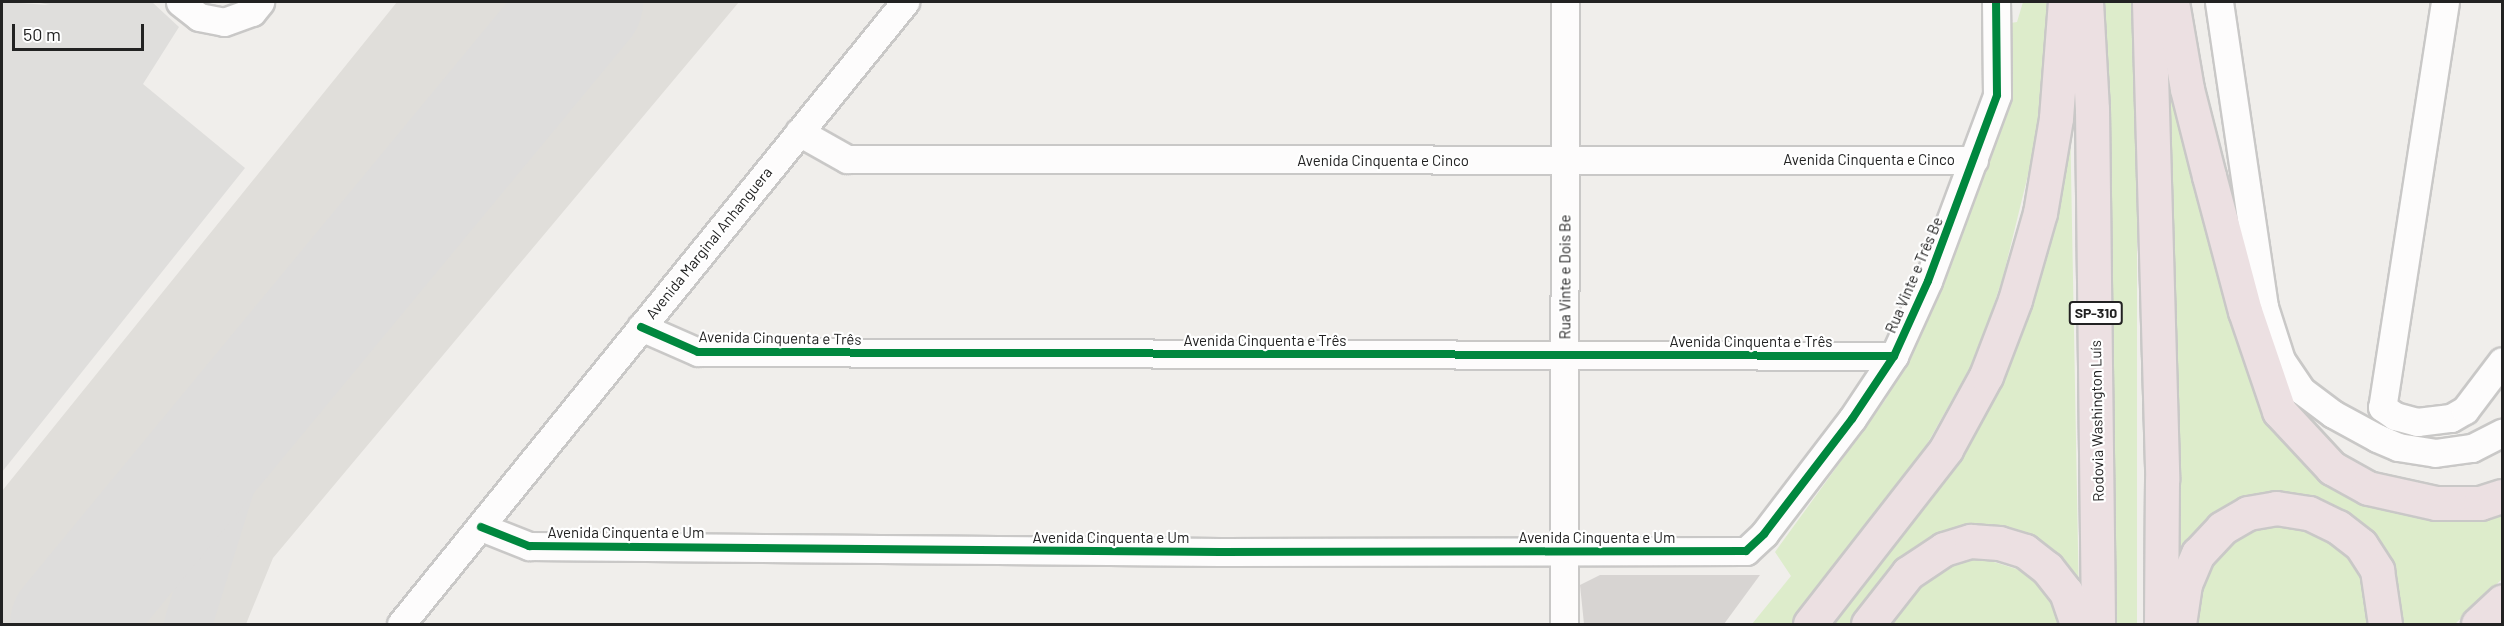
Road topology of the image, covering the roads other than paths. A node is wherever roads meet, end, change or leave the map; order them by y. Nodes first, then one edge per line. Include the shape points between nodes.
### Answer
1 (180, 2) edge
2 (260, 2) edge
3 (905, 2) edge
4 (1565, 2) edge
5 (1995, 2) edge
6 (2065, 2) edge
7 (2086, 2) edge
8 (2149, 2) edge
9 (2172, 2) edge
10 (2220, 2) edge
11 (2445, 2) edge
12 (799, 132) junction
13 (1974, 160) junction
14 (1565, 161) junction
15 (2255, 309) junction
16 (641, 327) junction
17 (1564, 355) junction
18 (1894, 356) junction
19 (2502, 361) edge
20 (2382, 407) junction
21 (2502, 433) edge
22 (2377, 438) junction
23 (2502, 496) edge
24 (481, 527) junction
25 (1746, 551) joint
26 (1564, 552) junction
27 (2502, 602) edge
28 (401, 624) edge
29 (1564, 624) edge
30 (1810, 624) edge
31 (1868, 624) edge
32 (2077, 624) edge
33 (2098, 624) edge
34 (2161, 624) edge
35 (2179, 624) edge
36 (2385, 624) edge
37 (2478, 624) edge

1 - 2 street via 199,17 224,22 252,12
3 - 12 street, Avenida Marginal Anhanguera
4 - 14 street, Rua Vinte e Dois Be
5 - 13 street, Rua Vinte e Três Be via 1997,95
6 - 30 highway via 2056,118 2040,213 2015,300 1986,376 1946,449
7 - 33 highway, Rodovia Washington Luís / SP-310 via 2092,121
8 - 34 highway via 2162,480
9 - 15 highway via 2187,89
10 - 15 street
11 - 20 street
12 - 14 street, Avenida Cinquenta e Cinco via 847,159
12 - 16 street, Avenida Marginal Anhanguera
13 - 14 street, Avenida Cinquenta e Cinco
13 - 18 street, Rua Vinte e Três Be
14 - 17 street, Rua Vinte e Dois Be
15 - 22 street via 2301,390 2333,414
15 - 23 highway via 2279,411 2332,468 2396,498 2480,503
16 - 17 street, Avenida Cinquenta e Três via 698,352
16 - 24 street, Avenida Marginal Anhanguera
17 - 18 street, Avenida Cinquenta e Três
17 - 26 street, Rua Vinte e Dois Be
18 - 25 street, Rua Vinte e Três Be via 1852,419 1764,534
19 - 20 street via 2456,416 2417,422 2402,419
20 - 22 street
21 - 22 street via 2472,448 2435,453 2407,449
24 - 26 street, Avenida Cinquenta e Um via 528,546
24 - 28 street, Avenida Marginal Anhanguera
25 - 26 street, Avenida Cinquenta e Um
26 - 29 street, Rua Vinte e Dois Be
27 - 37 highway
31 - 32 highway via 1908,573 1944,549 1971,541 1999,543 2025,551 2047,568 2066,592
35 - 36 highway via 2185,584 2198,554 2222,528 2248,513 2276,508 2308,513 2338,527 2361,545 2377,570

